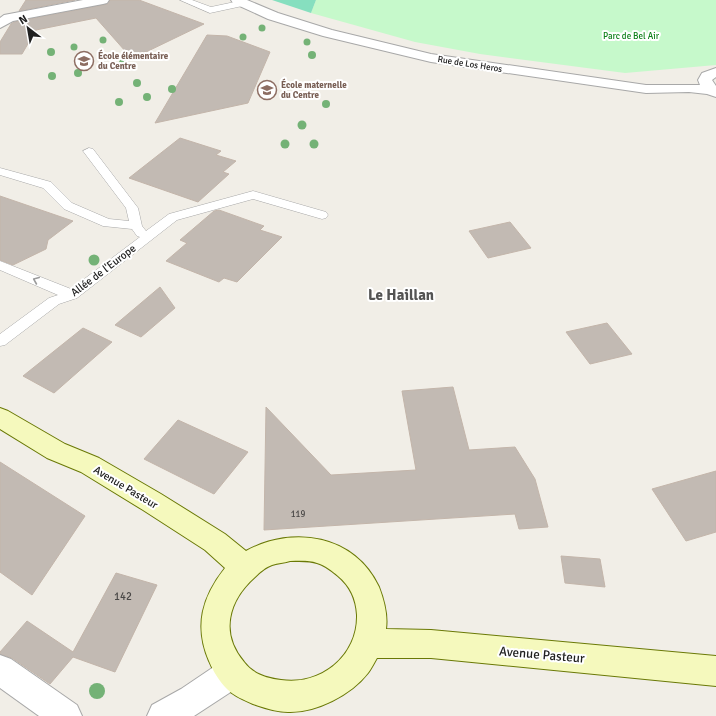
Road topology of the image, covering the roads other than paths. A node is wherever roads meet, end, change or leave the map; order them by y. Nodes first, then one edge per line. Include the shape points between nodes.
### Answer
1 (103, 0) edge
2 (184, 0) edge
3 (240, 1) edge
4 (0, 24) edge
5 (716, 72) edge
6 (713, 91) edge
7 (89, 151) dead end
8 (0, 171) edge
9 (322, 215) dead end
10 (136, 226) junction
11 (145, 238) junction
12 (0, 265) edge
13 (72, 295) junction
14 (0, 341) edge
15 (0, 417) edge
16 (245, 568) junction
17 (369, 644) junction
18 (0, 670) edge
19 (716, 671) edge
20 (232, 673) junction
21 (66, 716) edge
22 (163, 716) edge

1 - 4 street via 9,18
2 - 3 lane via 210,10
3 - 6 street, Rue de Los Heros via 273,16 328,33 431,58 646,88
5 - 6 street via 707,76 705,80
7 - 10 lane, Allée de l'Europe via 132,208
8 - 10 lane via 48,184 68,206 107,223
9 - 11 lane, Allée de l'Europe via 253,195 173,217
10 - 11 lane, Allée de l'Europe
11 - 13 lane, Allée de l'Europe
13 -> 12 lane
13 - 14 lane, Allée de l'Europe via 54,302
15 - 16 main road, Avenue Pasteur via 56,451 90,466 152,502 215,542
16 - 17 main road via 266,555 290,549 315,550 338,558 356,574 368,594 373,618
16 - 20 main road via 228,585 218,606 215,630 220,653
17 - 19 main road, Avenue Pasteur via 432,644
17 - 20 main road via 355,666 334,685 308,695 280,697 254,690
18 - 21 street
20 - 22 street

